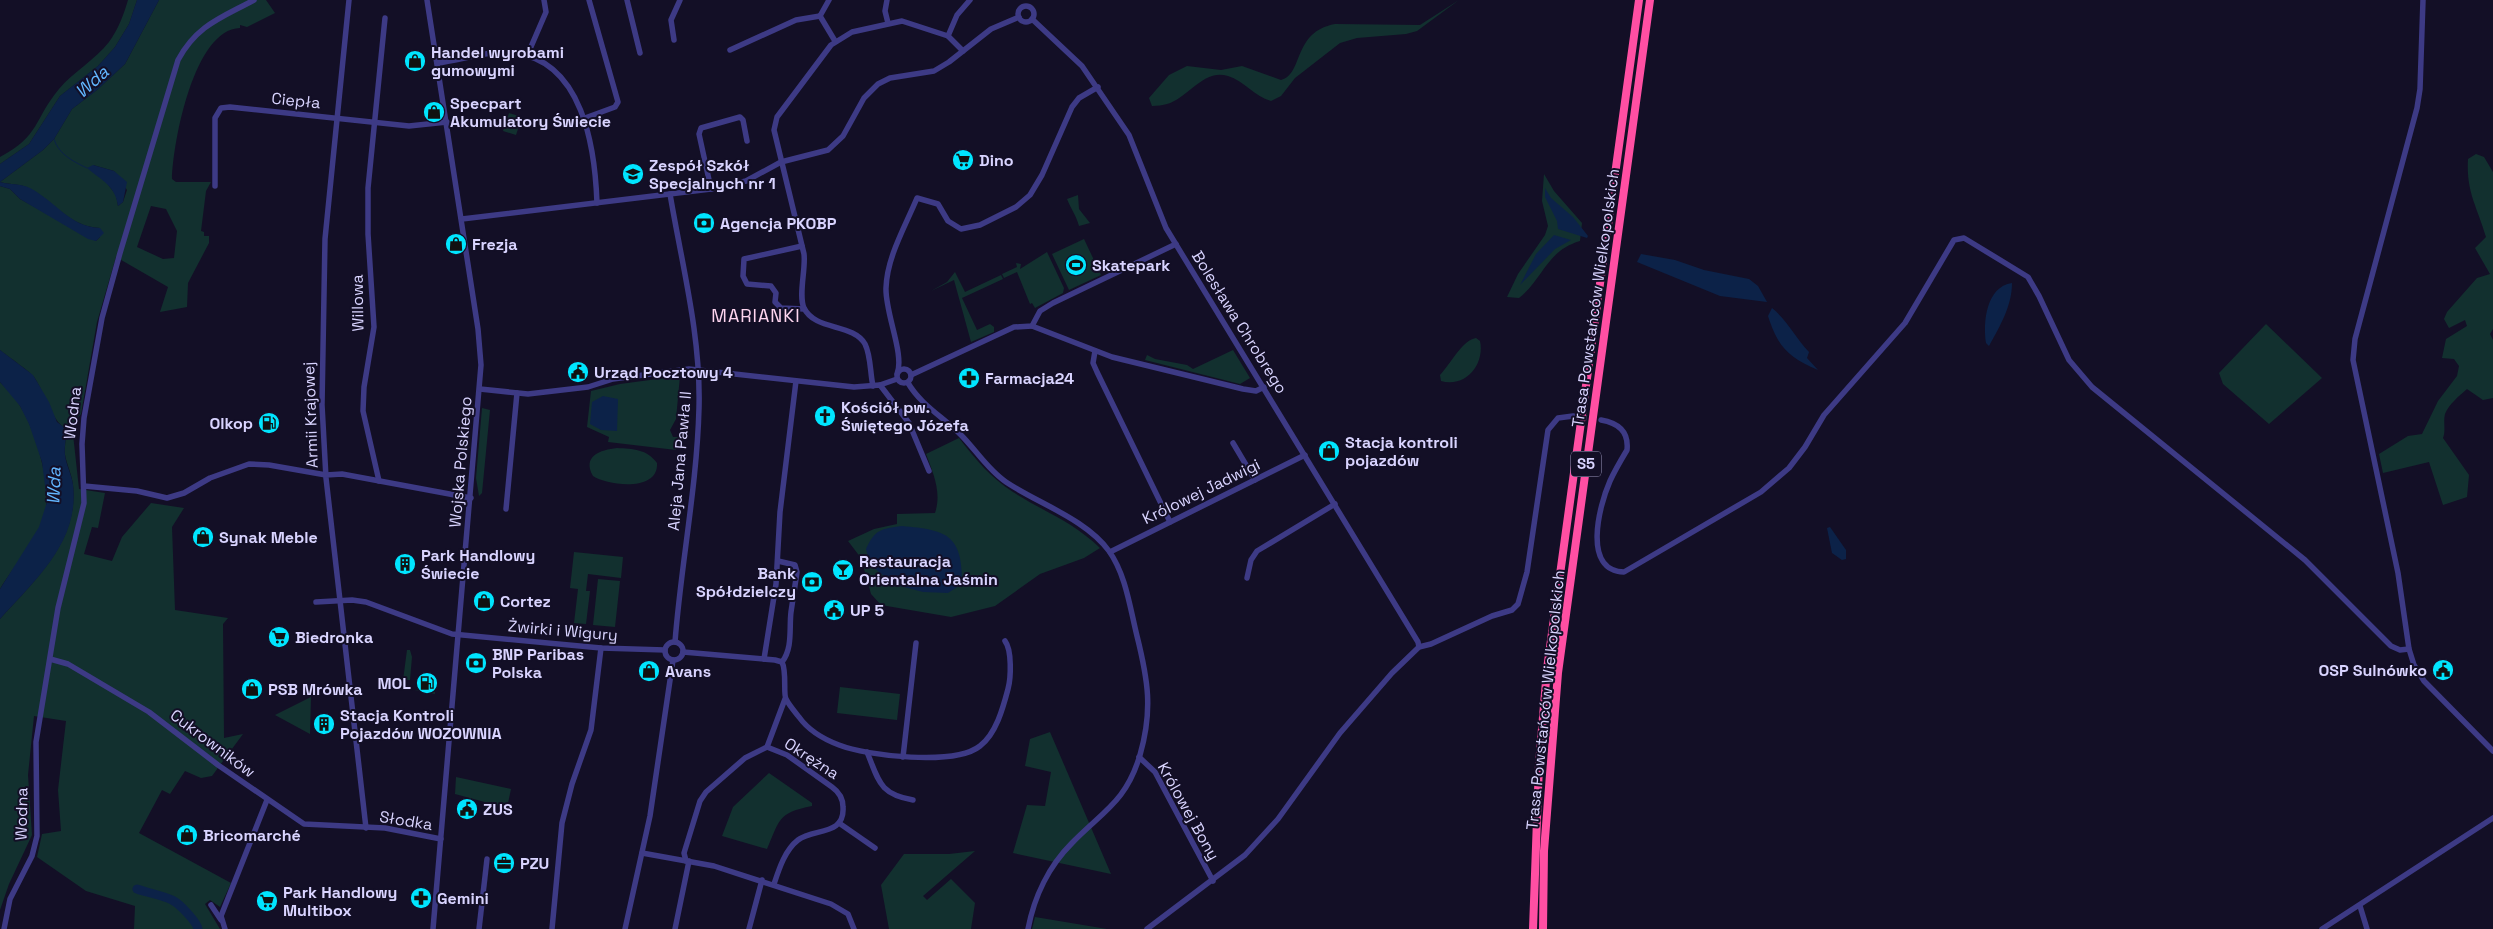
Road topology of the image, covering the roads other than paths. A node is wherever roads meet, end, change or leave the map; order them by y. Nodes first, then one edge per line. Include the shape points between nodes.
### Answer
1 (254, 0) edge
2 (349, 0) edge
3 (427, 0) edge
4 (544, 0) edge
5 (589, 0) edge
6 (627, 0) edge
7 (680, 0) edge
8 (830, 0) edge
9 (887, 0) edge
10 (970, 0) edge
11 (1639, 0) edge
12 (1650, 0) edge
13 (2423, 0) edge
14 (1025, 3) edge
15 (820, 16) junction
16 (1019, 17) junction
17 (385, 18) dead end
18 (1032, 19) junction
19 (888, 23) junction
20 (948, 36) junction
21 (674, 40) dead end
22 (835, 41) junction
23 (730, 50) dead end
24 (963, 51) junction
25 (640, 53) dead end
26 (527, 56) junction
27 (437, 64) junction
28 (1098, 87) junction
29 (338, 118) junction
30 (585, 118) junction
31 (374, 122) junction
32 (446, 122) junction
33 (747, 141) dead end
34 (782, 162) junction
35 (215, 186) dead end
36 (711, 189) junction
37 (670, 194) junction
38 (597, 203) junction
39 (462, 219) junction
40 (1176, 244) junction
41 (802, 246) junction
42 (804, 309) junction
43 (1032, 326) junction
44 (1095, 351) junction
45 (898, 353) junction
46 (904, 369) junction
47 (698, 370) junction
48 (911, 375) junction
49 (897, 377) junction
50 (796, 381) junction
51 (908, 383) junction
52 (880, 385) junction
53 (873, 386) junction
54 (1264, 388) junction
55 (480, 389) junction
56 (517, 393) junction
57 (1573, 416) tunnel mouth
58 (1601, 420) tunnel mouth
59 (1233, 443) dead end
60 (1305, 456) junction
61 (930, 471) dead end
62 (326, 475) junction
63 (1255, 480) junction
64 (379, 481) junction
65 (84, 486) junction
66 (471, 498) junction
67 (1335, 504) junction
68 (506, 509) dead end
69 (1170, 522) junction
70 (1110, 552) junction
71 (778, 561) junction
72 (1247, 578) dead end
73 (342, 601) junction
74 (316, 602) dead end
75 (458, 635) junction
76 (1005, 641) dead end
77 (675, 642) junction
78 (916, 643) dead end
79 (1419, 647) junction
80 (601, 648) junction
81 (2409, 649) junction
82 (665, 650) junction
83 (683, 652) junction
84 (50, 659) junction
85 (764, 659) junction
86 (673, 660) junction
87 (782, 662) junction
88 (785, 699) junction
89 (767, 747) junction
90 (2493, 751) edge
91 (866, 752) junction
92 (903, 756) junction
93 (1139, 757) junction
94 (267, 800) junction
95 (912, 800) dead end
96 (2493, 818) edge
97 (838, 823) junction
98 (366, 828) junction
99 (441, 839) junction
100 (875, 848) dead end
101 (642, 853) junction
102 (487, 859) dead end
103 (688, 861) junction
104 (762, 880) junction
105 (1213, 881) junction
106 (774, 884) junction
107 (211, 905) dead end
108 (2360, 906) junction
109 (221, 920) junction
110 (4, 929) edge
111 (225, 929) edge
112 (433, 929) edge
113 (480, 929) edge
114 (552, 929) edge
115 (625, 929) edge
116 (675, 929) edge
117 (749, 929) edge
118 (854, 929) edge
119 (1028, 929) edge
120 (1147, 929) edge
121 (1533, 929) edge
122 (1543, 929) edge
123 (2322, 929) edge
124 (2367, 929) edge

1 - 65 street, Wodna via 203,27 185,48 176,66 104,311 84,418
2 - 29 street, Armii Krajowej
3 - 27 street, Wojska Polskiego
4 - 26 street via 546,12
5 - 30 street via 618,102 615,107
6 - 25 street
7 - 21 street via 671,20
8 - 15 street
9 - 19 street
10 - 20 street via 957,15
11 - 121 highway, Trasa Powstańców Wielkopolskich / S5 via 1547,669 1539,764
12 - 122 highway, Trasa Powstańców Wielkopolskich / S5 via 1558,673 1546,806
13 - 81 street via 2417,108 2353,353 2398,573
14 - 16 street via 1020,8
14 - 18 street via 1034,12
15 - 22 street
15 - 23 street via 796,20
16 - 18 street via 1025,22
16 - 24 street via 992,28
17 - 31 street, Willowa
18 - 28 street, Bolesława Chrobrego via 1074,57
19 - 20 street via 908,22
19 - 22 street via 852,32
20 - 24 street
22 - 34 street via 777,117 774,130
24 - 34 street via 934,71 890,78 878,84 868,92 834,146 817,154
26 - 27 street via 503,52
26 - 30 street via 545,64 560,77
27 - 32 street, Wojska Polskiego
28 - 40 street, Bolesława Chrobrego via 1136,147 1163,222
28 - 45 street via 1072,106 1035,190 1016,207 980,225 961,229 948,221 938,204 917,198 891,260 886,282 887,311
29 - 31 street, Ciepła
29 - 35 street, Ciepła via 221,108 215,118
29 - 62 street, Armii Krajowej via 323,270 322,405
30 - 38 street
31 - 32 street, Ciepła via 409,126
31 - 64 street, Willowa via 368,181 374,326 364,387 364,411
32 - 39 street, Wojska Polskiego
33 - 36 street via 740,117 701,128 699,134
34 - 36 street via 746,181
34 - 41 street
36 - 37 street
37 - 38 street
37 - 47 street, Aleja Jana Pawła II
38 - 39 street
39 - 55 street, Wojska Polskiego via 481,347
40 - 43 street via 1053,303 1040,311
40 - 54 street, Bolesława Chrobrego
41 - 42 street
41 - 42 street via 744,259 743,276 747,284 771,286 780,308
42 - 53 street via 816,319 862,339 868,353
43 - 44 street
43 - 48 street via 1014,327
44 - 54 street via 1243,389 1256,391
44 - 69 street via 1097,372
45 - 46 street
45 - 49 street via 900,366
46 - 48 street
46 - 49 street
47 - 50 street
47 - 56 street via 613,379 588,387
47 - 77 street, Aleja Jana Pawła II via 698,431
48 - 51 street
49 - 51 street via 900,383
49 - 52 street
50 - 53 street
50 - 71 street via 780,512
51 - 70 street via 922,402 961,435 1004,480 1063,514
52 - 53 street
52 - 61 street via 909,423
54 - 60 street, Bolesława Chrobrego
55 - 56 street
55 - 66 street, Wojska Polskiego
56 - 68 street
57 - 79 street via 1558,418 1548,430 1527,572 1518,604 1512,610
58 - 81 street via 1618,424 1628,442 1605,494 1597,546 1607,568 1624,572 1761,492 1789,468 1824,415 1906,324 1954,240 1964,238 2028,278 2064,352 2092,387 2304,560 2390,646
59 - 63 street
60 - 63 street, Królowej Jadwigi
60 - 67 street, Bolesława Chrobrego
62 - 64 street via 342,474
62 - 65 street via 249,464 167,498 137,491
62 - 73 street, Armii Krajowej
63 - 69 street, Królowej Jadwigi
64 - 66 street
65 - 84 street, Wodna via 83,508 62,589
66 - 75 street, Wojska Polskiego
67 - 72 street via 1257,551 1251,560
67 - 79 street, Bolesława Chrobrego
69 - 70 street, Królowej Jadwigi
70 - 93 street via 1124,584 1148,686 1147,726
71 - 85 street
71 - 87 street via 795,565 797,572 791,635
73 - 74 street, Żwirki i Wigury
73 - 75 street, Żwirki i Wigury via 366,602
73 - 98 street, Armii Krajowej
75 - 80 street, Żwirki i Wigury
75 - 99 street, Wojska Polskiego
76 - 92 street via 1010,682 998,720 984,742 960,754
77 - 82 street
77 - 83 street via 682,646
78 - 92 street
79 - 105 street via 1392,673 1331,745 1272,826 1245,855
80 - 82 street, Żwirki i Wigury
80 - 114 street via 591,730 562,822
81 - 90 street via 2417,672 2424,681
82 - 86 street via 667,657
83 - 85 street
83 - 86 street via 679,659
84 - 94 street, Cukrowników via 68,664 148,712
84 - 110 street, Wodna via 36,750 37,836 32,856 10,899
85 - 87 street
86 - 101 street
87 - 88 street via 785,668
88 - 89 street, Okrężna
88 - 91 street via 814,732 838,745
89 - 97 street, Okrężna via 787,755 836,790 843,805
89 - 103 street, Okrężna via 745,758 706,792 700,801 684,853
91 - 92 street
91 - 95 street via 887,793
93 - 105 street, Królowej Bony via 1155,772
93 - 119 street via 1113,806 1071,843 1051,869 1037,898
94 - 98 street, Cukrowników via 307,825
94 - 109 street
96 - 108 street
97 - 100 street
97 - 106 street via 829,830 806,835 796,841 788,850
98 - 99 street, Słodka via 385,828
99 - 112 street, Wojska Polskiego
101 - 103 street
101 - 115 street
102 - 113 street
103 - 104 street
103 - 116 street, Okrężna
104 - 106 street
104 - 117 street
105 - 120 street
106 - 118 street via 840,908 850,917
107 - 109 street
108 - 123 street
108 - 124 street
109 - 111 street

